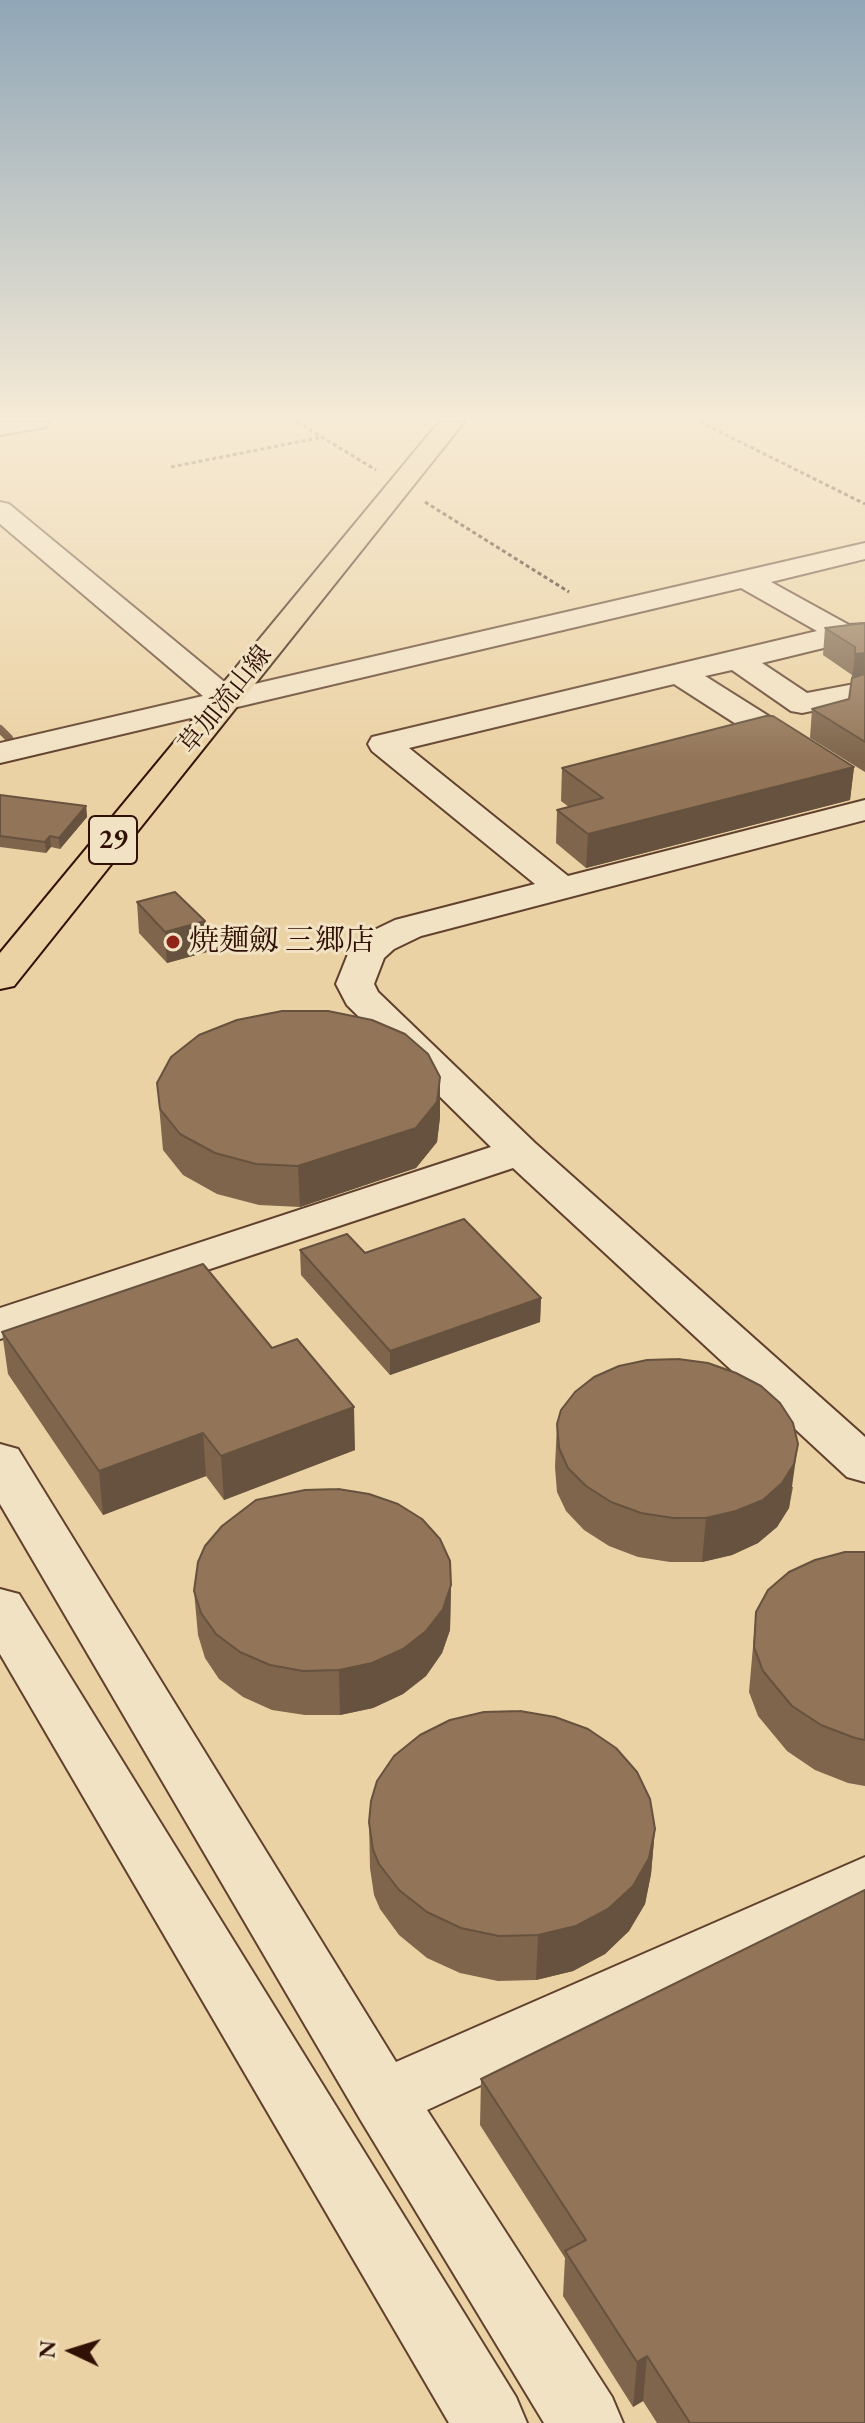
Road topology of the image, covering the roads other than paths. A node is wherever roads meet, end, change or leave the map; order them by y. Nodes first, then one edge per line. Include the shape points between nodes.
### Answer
1 (30, 535) edge
2 (360, 535) edge
3 (865, 551) edge
4 (747, 580) junction
5 (855, 633) edge
6 (736, 659) junction
7 (678, 673) junction
8 (865, 691) edge
9 (225, 700) junction
10 (802, 704) junction
11 (748, 717) junction
12 (0, 753) edge
13 (852, 787) edge
14 (561, 888) junction
15 (0, 978) edge
16 (520, 1152) junction
17 (0, 1324) edge
18 (0, 1461) edge
19 (865, 1465) edge
20 (0, 1608) edge
21 (865, 1881) edge
22 (383, 2099) junction
23 (490, 2423) edge
24 (586, 2423) edge

1 - 9 street
2 - 9 main road, 草加流山線 / 29
3 - 4 street
4 - 5 street
4 - 9 street
5 - 6 street
6 - 7 street
6 - 10 street
7 - 11 street
7 - 14 street via 384,744
8 - 10 street
9 - 12 street
9 - 15 main road, 草加流山線 / 29
10 - 11 street
11 - 13 street
13 - 14 street
14 - 16 street via 408,928 367,954 355,984 361,997
16 - 17 street
16 - 19 street
18 - 22 street
20 - 23 street
21 - 22 street
22 - 24 street

